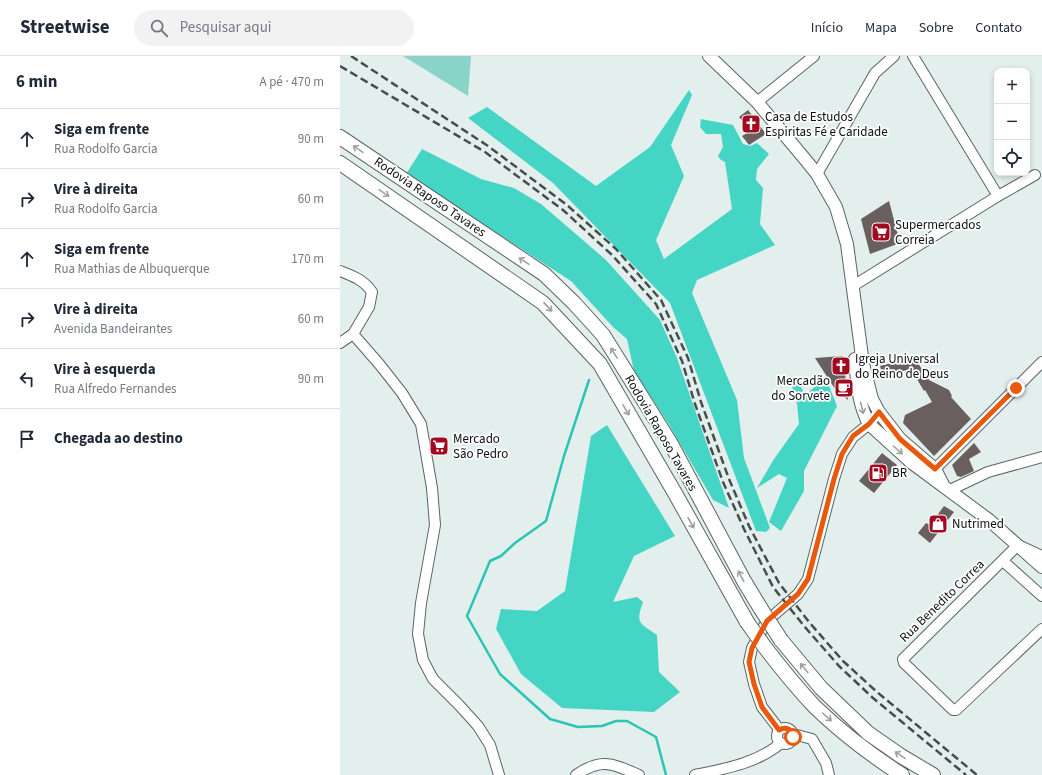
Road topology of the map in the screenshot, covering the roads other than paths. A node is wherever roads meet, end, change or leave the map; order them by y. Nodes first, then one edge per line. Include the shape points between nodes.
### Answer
1 (709, 56) edge
2 (814, 56) edge
3 (894, 56) edge
4 (913, 56) edge
5 (757, 102) junction
6 (340, 136) edge
7 (340, 163) edge
8 (817, 174) junction
9 (1035, 175) dead end
10 (998, 196) junction
11 (340, 271) edge
12 (853, 286) junction
13 (353, 334) junction
14 (340, 343) edge
15 (1042, 362) edge
16 (879, 412) junction
17 (869, 424) junction
18 (1042, 458) edge
19 (935, 469) junction
20 (946, 487) junction
21 (1018, 545) junction
22 (1042, 556) edge
23 (1003, 561) junction
24 (1042, 567) edge
25 (1042, 596) edge
26 (1042, 629) edge
27 (779, 730) junction
28 (793, 734) junction
29 (780, 743) junction
30 (736, 771) edge
31 (499, 775) edge
32 (576, 775) edge
33 (639, 775) edge
34 (695, 775) edge
35 (829, 775) edge
36 (902, 775) edge
37 (933, 775) edge

1 - 5 main road
2 - 5 street
3 - 8 street via 875,74
4 - 10 street
5 - 8 main road
37 -> 6 highway, Rodovia Raposo Tavares, bridge via 868,733 821,688 781,640 744,581 671,444 603,335 574,303 544,274
7 -> 36 highway, Rodovia Raposo Tavares, bridge via 544,303 600,364 747,622 788,678 845,734
8 - 12 main road via 836,206 847,244
9 - 10 street
10 - 12 street
11 - 13 street via 358,278 372,292 369,307
12 - 16 main road via 863,364 872,399
12 -> 17 main road via 854,346 859,395 864,416
13 - 14 street
13 - 31 street via 393,382 421,424 432,488 435,525 418,634 423,660 433,679 478,726 490,745
15 - 19 street
16 - 17 street
16 - 19 main road via 900,439
17 -> 20 main road via 912,463
17 - 27 street via 853,436 842,454 808,579 798,594 767,621 752,648 749,662 754,684 762,707
18 - 20 street via 988,472
19 - 20 main road
20 - 21 main road
21 - 22 street
21 - 23 street, Rua Benedito Correa
21 - 24 main road
23 - 25 street
23 - 26 street, Rua Benedito Correa via 902,659 904,663 953,710 956,710
27 - 28 street via 788,728
27 - 29 street via 776,736
28 - 29 street via 789,743
28 - 35 street via 812,740 826,763
29 - 30 street via 773,750
30 - 34 street
32 - 33 street via 600,764 613,765

